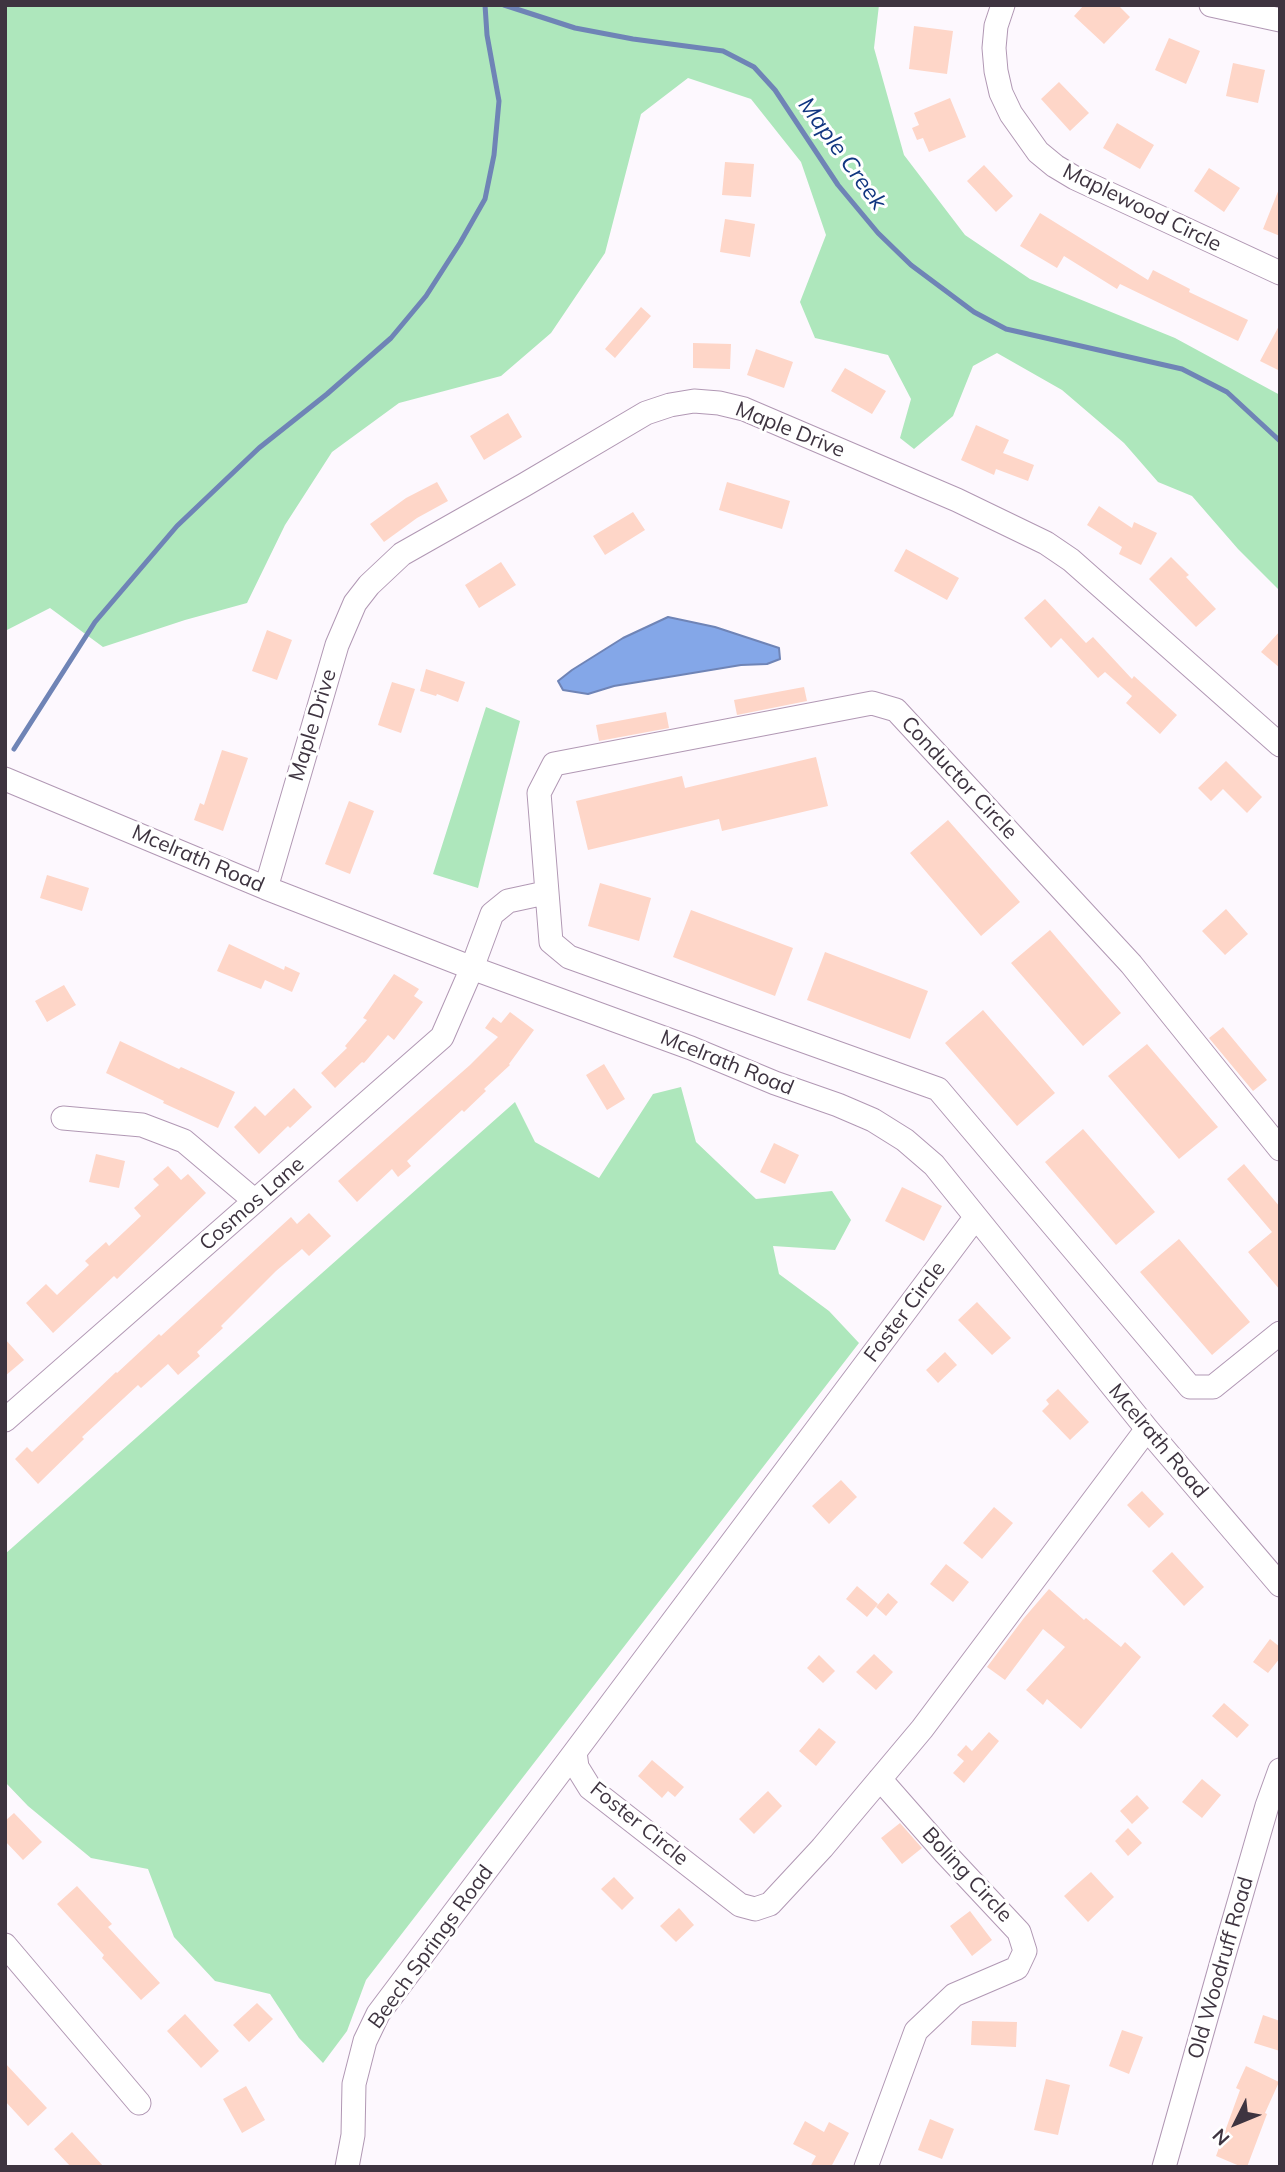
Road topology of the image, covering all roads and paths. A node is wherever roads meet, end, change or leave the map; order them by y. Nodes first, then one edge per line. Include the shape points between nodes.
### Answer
1 (1003, 5) edge
2 (1211, 5) edge
3 (1280, 20) edge
4 (1280, 273) edge
5 (1280, 745) edge
6 (5, 779) edge
7 (266, 888) junction
8 (545, 893) junction
9 (472, 968) junction
10 (63, 1118) dead end
11 (1280, 1149) edge
12 (256, 1201) junction
13 (975, 1218) junction
14 (1280, 1333) edge
15 (5, 1420) edge
16 (1147, 1429) junction
17 (1280, 1585) edge
18 (575, 1752) junction
19 (1280, 1770) edge
20 (880, 1779) junction
21 (5, 1945) edge
22 (139, 2103) dead end
23 (347, 2167) edge
24 (866, 2167) edge
25 (1164, 2167) edge

1 - 4 street, Maplewood Circle via 994,48 1001,93 1010,114 1038,152 1075,178
2 - 3 street
5 - 7 street, Maple Drive via 1046,543 744,409 694,401 646,413 402,554 369,585 355,603 337,645
6 - 7 street, Mcelrath Road
7 - 9 street, Mcelrath Road
8 - 9 street via 508,901 492,914
8 - 11 street, Conductor Circle via 538,793 554,764 872,703 897,709 1130,964
8 - 14 street, Conductor Circle via 551,942 569,957 938,1089 1190,1387 1213,1387
9 - 12 street, Cosmos Lane via 442,1037
9 - 13 street, Mcelrath Road via 873,1120 905,1140 933,1166
10 - 12 street via 142,1125 184,1141
12 - 15 street, Cosmos Lane
13 - 16 street, Mcelrath Road
13 - 18 street, Foster Circle
16 - 17 street, Mcelrath Road
16 - 20 street, Foster Circle via 999,1629
18 - 20 street, Foster Circle via 577,1767 590,1788 740,1905 755,1909 776,1898
18 - 23 street, Beech Springs Road via 378,2014 365,2041 354,2084
19 - 25 street, Old Woodruff Road
20 - 24 street, Boling Circle via 1019,1932 1025,1951 1017,1968 954,1995 916,2031
21 - 22 street

